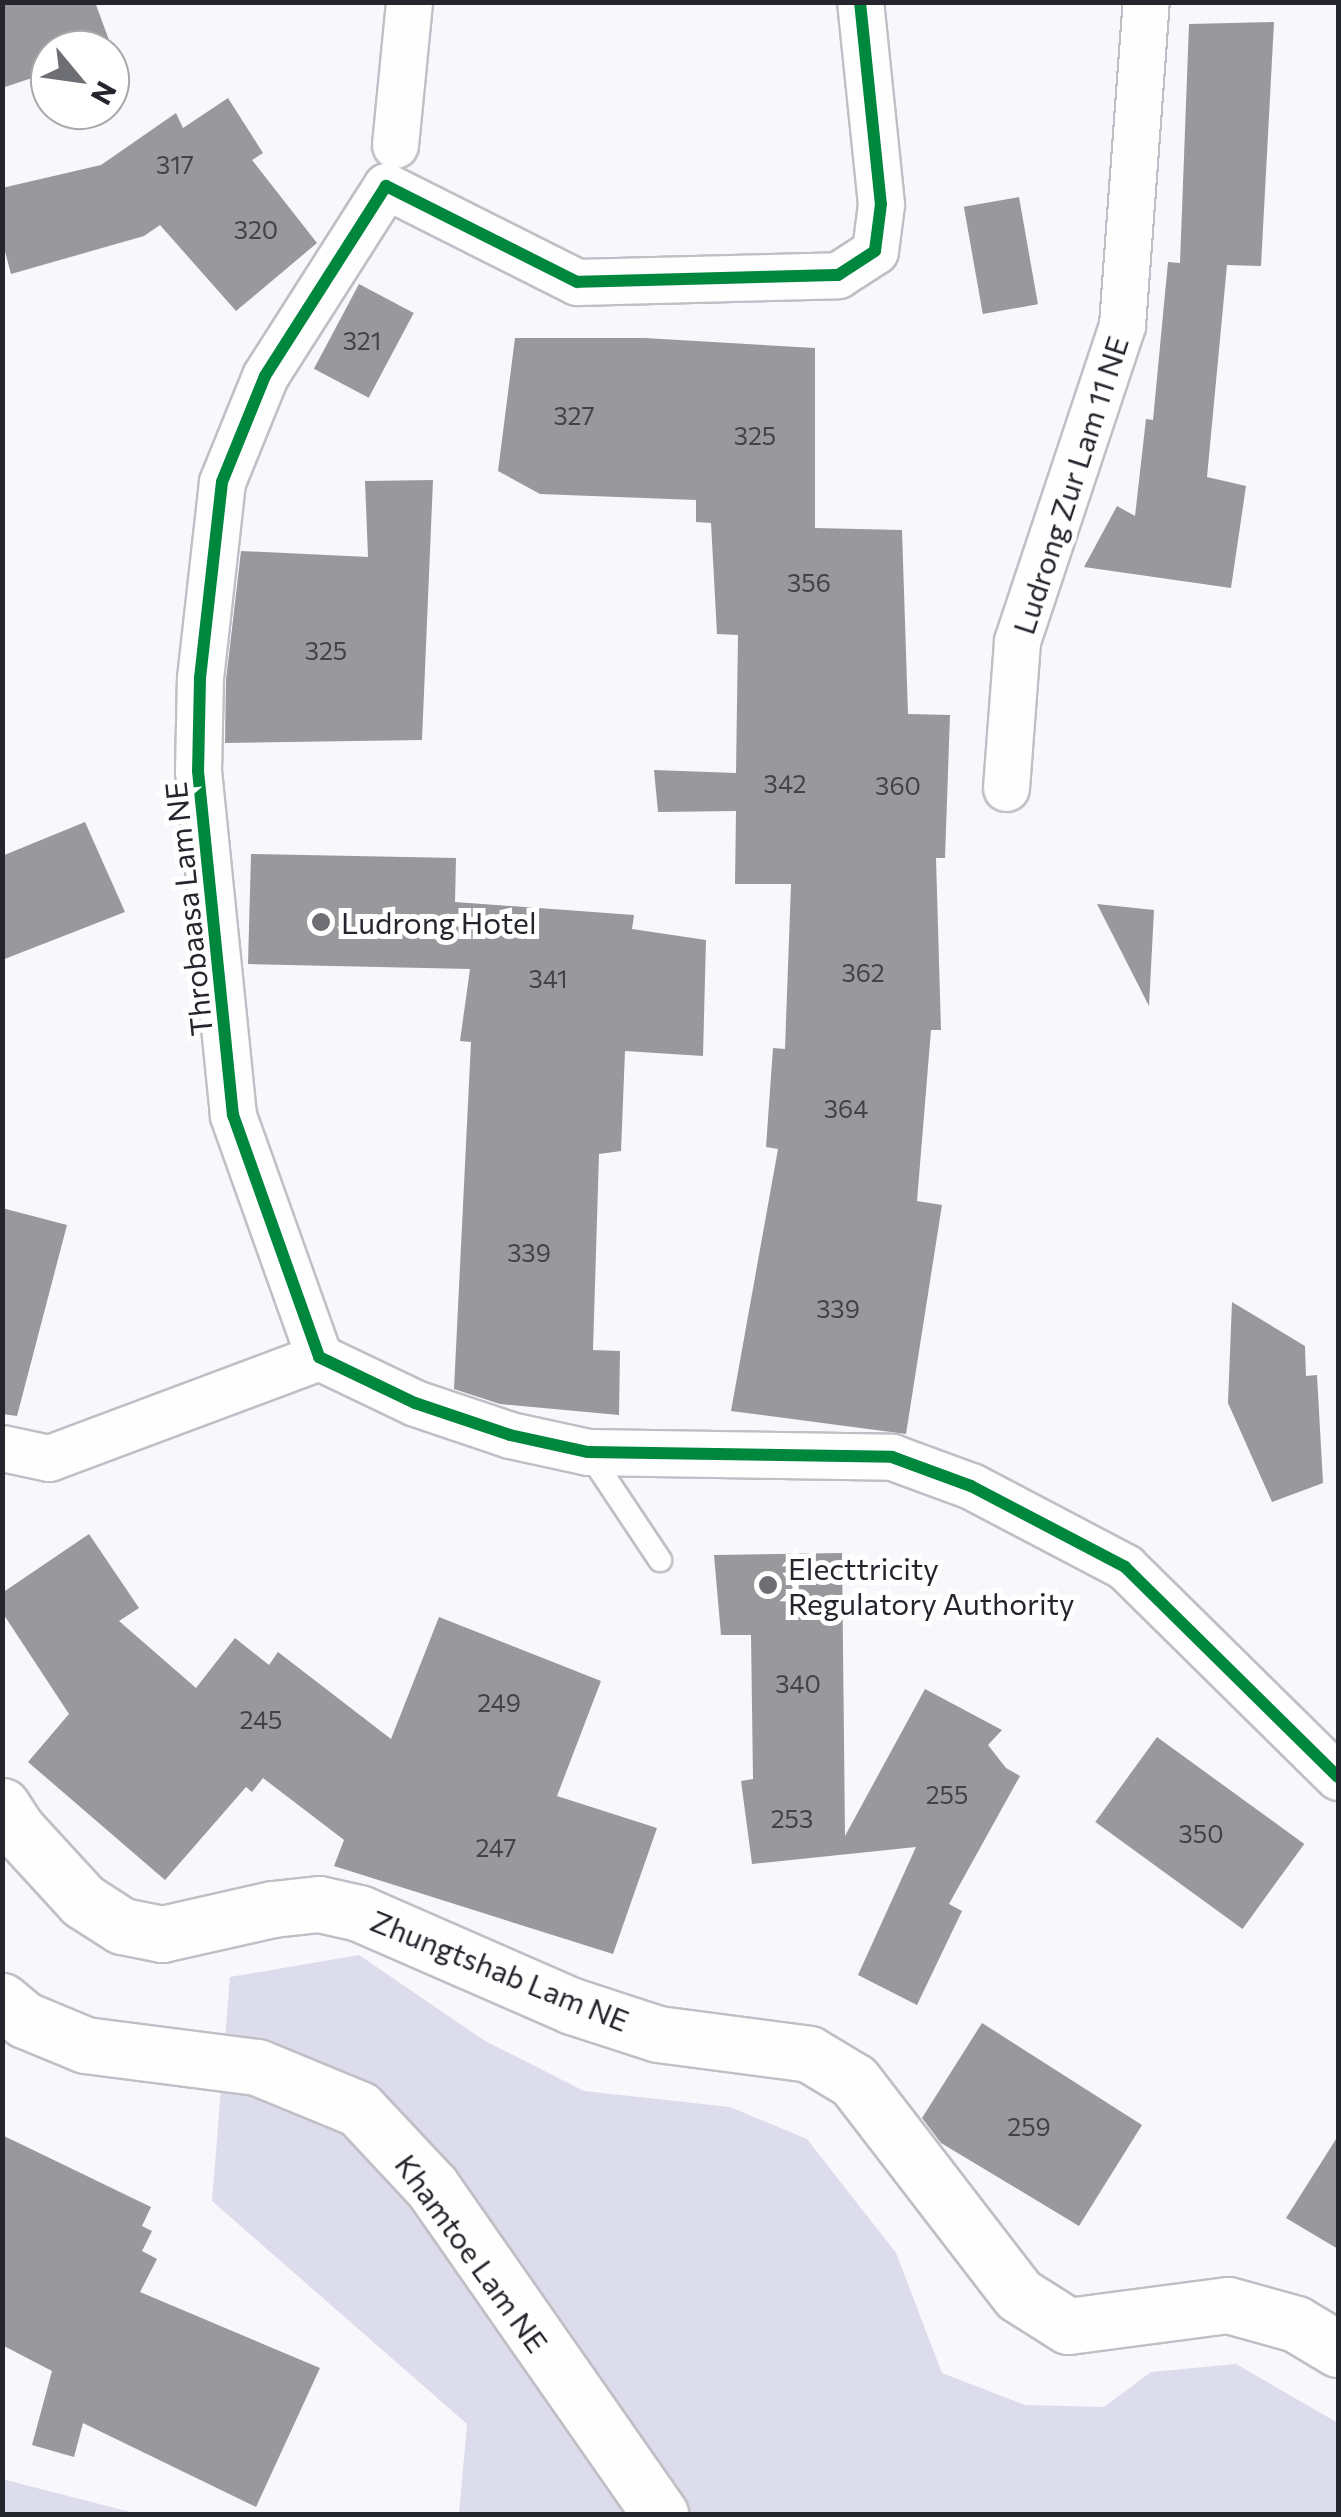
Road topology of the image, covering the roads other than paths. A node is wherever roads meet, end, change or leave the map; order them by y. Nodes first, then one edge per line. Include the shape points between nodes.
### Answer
1 (409, 2) edge
2 (860, 2) edge
3 (1146, 2) edge
4 (391, 166) junction
5 (1006, 788) dead end
6 (318, 1357) junction
7 (2, 1448) edge
8 (588, 1452) junction
9 (660, 1560) dead end
10 (1338, 1777) edge
11 (2, 1806) edge
12 (2, 2001) edge
13 (1338, 2349) edge
14 (660, 2514) edge

1 - 4 street, Throbaasa Lam NE
2 - 4 street via 881,204 875,251 838,275 576,282
3 - 5 street, Ludrong Zur Lam 11 NE via 1122,324 1017,640
4 - 6 street, Throbaasa Lam NE via 265,376 222,482 200,678 198,771 234,1115
6 - 7 street via 49,1458
6 - 8 street via 415,1403
8 - 9 lane
8 - 10 street via 892,1457 972,1486 1125,1567
11 - 13 main road, Zhungtshab Lam NE via 83,1901 122,1926 162,1934 319,1904 359,1913 572,2006 641,2028 810,2054 854,2080 1020,2296 1068,2326 1228,2305 1296,2324
12 - 14 main road, Khamtoe Lam NE via 26,2020 85,2046 257,2068 359,2109 432,2187

